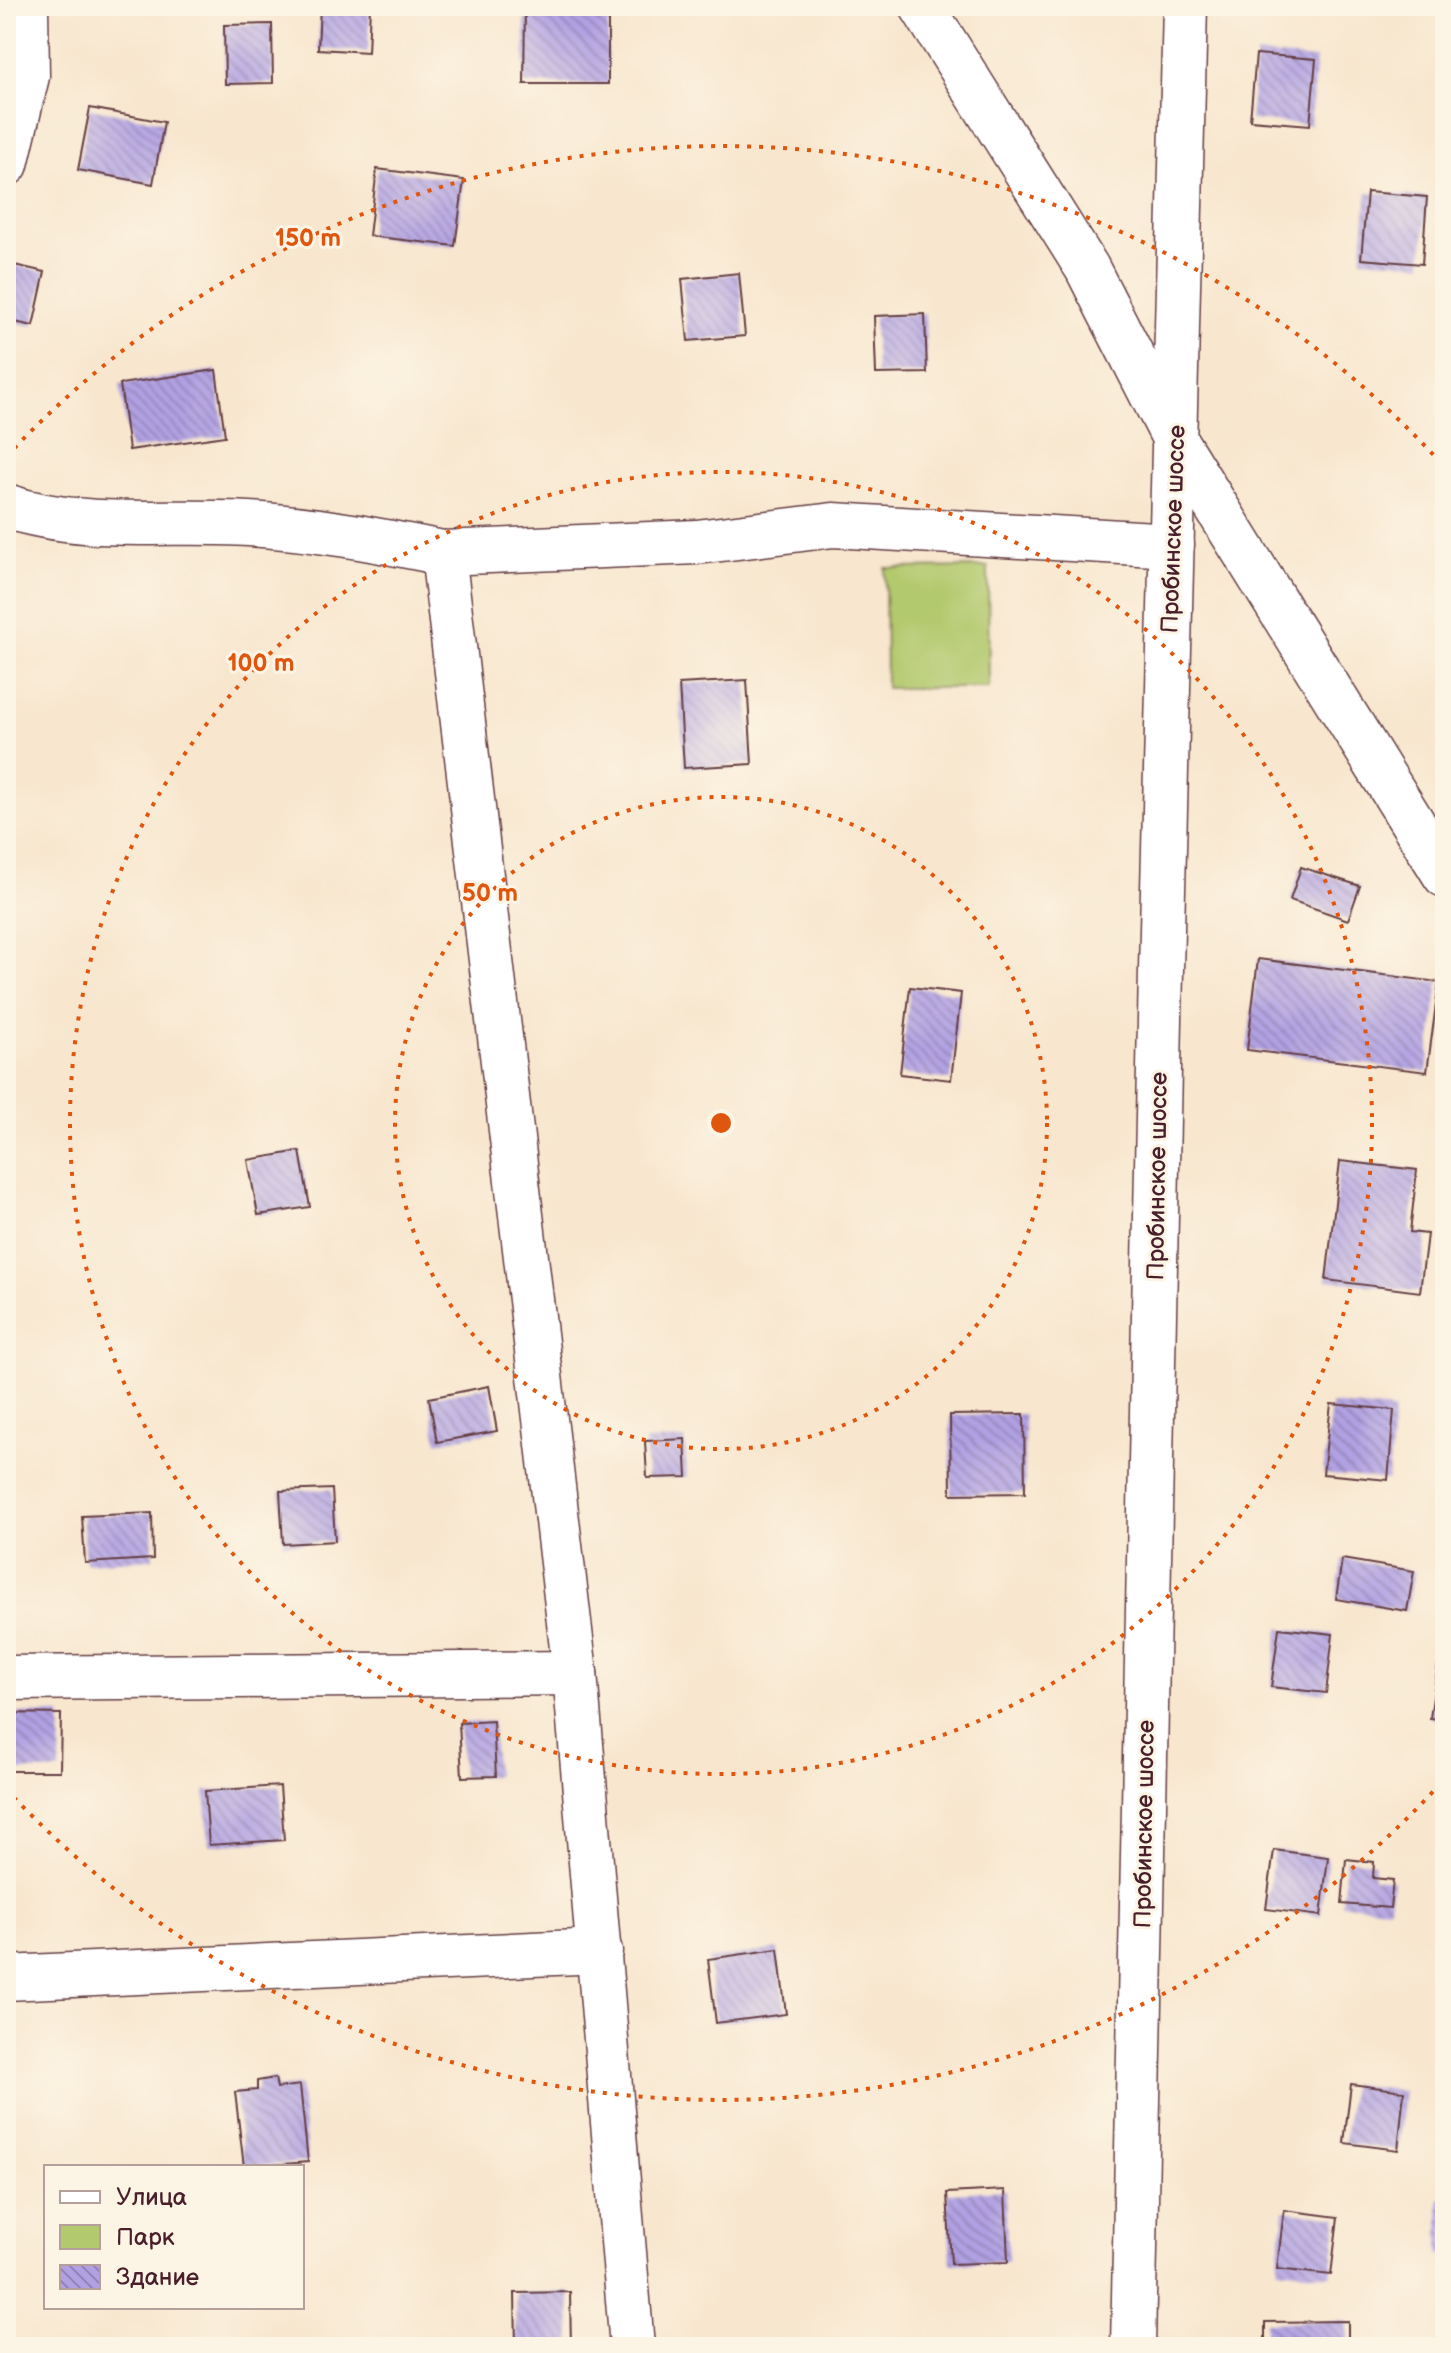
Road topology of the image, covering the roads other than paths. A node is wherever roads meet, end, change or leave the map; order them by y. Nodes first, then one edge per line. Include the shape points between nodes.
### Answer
1 (26, 6) edge
2 (922, 6) edge
3 (1185, 6) edge
4 (6, 164) edge
5 (1176, 442) junction
6 (6, 506) edge
7 (1172, 545) junction
8 (443, 553) junction
9 (1445, 875) edge
10 (575, 1673) junction
11 (6, 1678) edge
12 (600, 1951) junction
13 (6, 1978) edge
14 (632, 2347) edge
15 (1133, 2347) edge

1 - 4 street via 27,76
2 - 5 street via 1087,268
3 - 5 street, Пробинское шоссе
5 - 7 street, Пробинское шоссе
5 - 9 street
6 - 8 street via 73,520 250,524 361,536
7 - 8 street via 833,525 697,542
7 - 15 street, Пробинское шоссе
8 - 10 street
10 - 11 street
10 - 12 street
12 - 13 street
12 - 14 street

